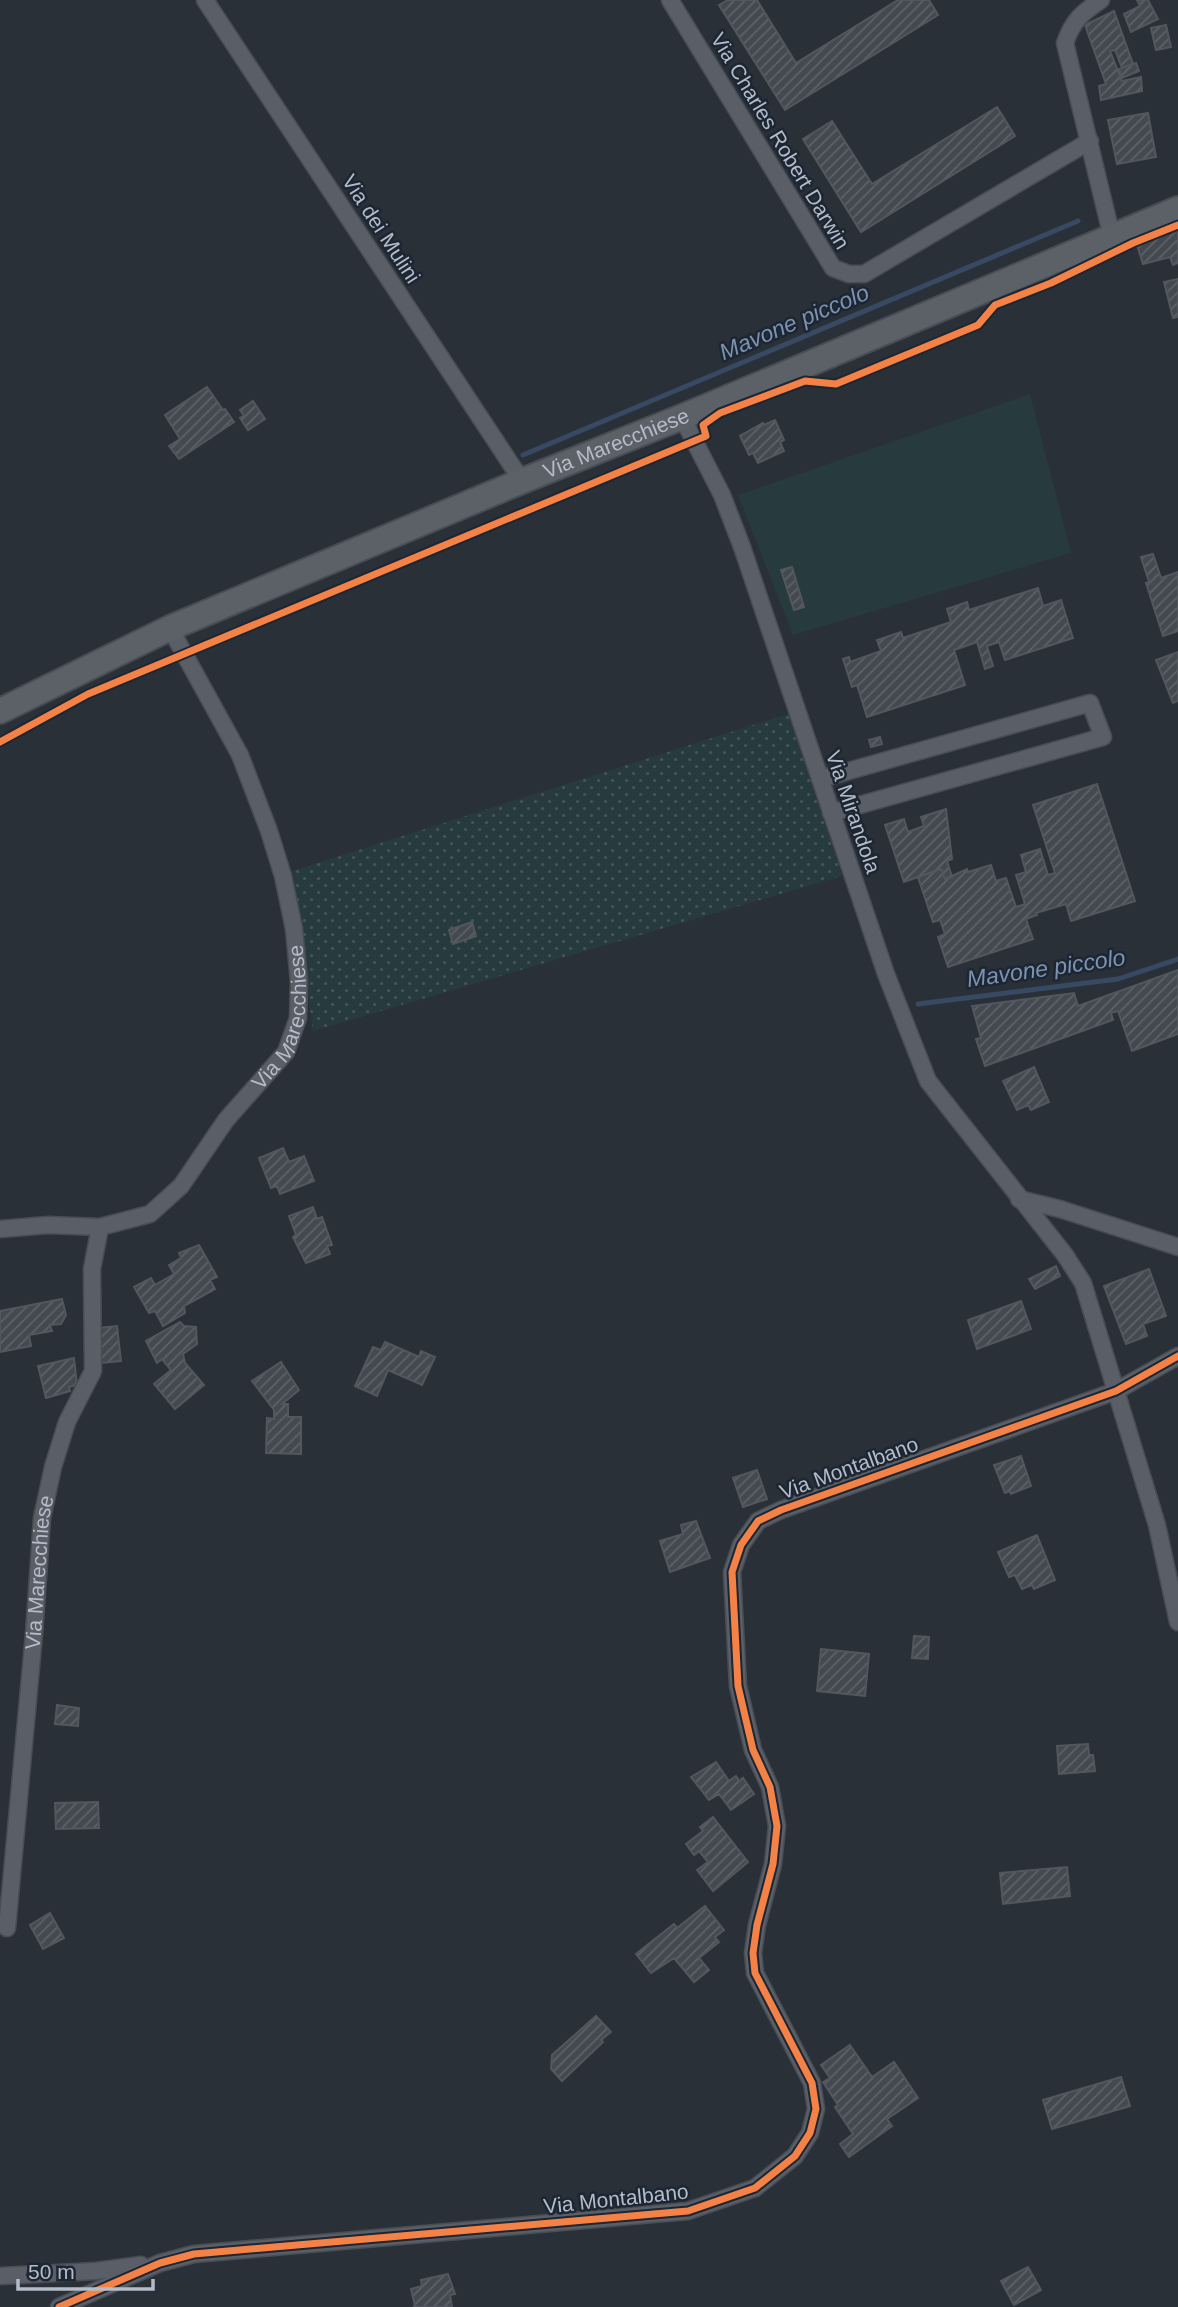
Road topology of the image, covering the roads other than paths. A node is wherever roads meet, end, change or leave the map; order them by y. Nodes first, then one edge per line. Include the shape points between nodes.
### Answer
1 (205, 0) edge
2 (670, 0) edge
3 (1101, 0) edge
4 (1090, 141) junction
5 (1178, 209) edge
6 (1112, 237) junction
7 (682, 417) junction
8 (522, 481) junction
9 (170, 628) junction
10 (0, 711) edge
11 (820, 779) junction
12 (831, 813) junction
13 (1019, 1199) junction
14 (100, 1227) junction
15 (0, 1229) edge
16 (1178, 1247) edge
17 (1178, 1356) edge
18 (1116, 1391) junction
19 (1178, 1622) edge
20 (7, 1928) dead end
21 (160, 2263) junction
22 (0, 2276) edge
23 (59, 2307) edge

1 - 8 street, Via dei Mulini
2 - 4 street, Via Charles Robert Darwin via 833,268 849,274 864,274
3 - 4 street via 1071,26 1065,43
4 - 6 street
5 - 6 main road, Via Marecchiese
6 - 7 main road, Via Marecchiese
7 - 8 main road, Via Marecchiese
7 - 11 street, Via Mirandola via 722,495
8 - 9 main road, Via Marecchiese
9 - 10 main road, Via Marecchiese
9 - 14 street, Via Marecchiese via 240,755 269,831 295,929 298,1018 286,1052 226,1121 181,1186 150,1214
11 - 12 street, Via Mirandola
11 - 12 street via 1090,702 1103,737
12 - 13 street, Via Mirandola via 928,1081
13 - 16 street
13 - 18 street, Via Mirandola via 1083,1283
14 - 15 street, Via Marecchiese
14 - 20 street, Via Marecchiese via 92,1269 93,1371 67,1422 42,1518
17 - 18 street
18 - 19 street, Via Mirandola via 1157,1525
18 - 21 street, Via Montalbano via 780,1510 758,1521 740,1545 732,1572 738,1686 753,1750 770,1787 777,1826 773,1864 757,1925 755,1973 811,2084 816,2109 810,2133 795,2156 755,2188 688,2211 194,2254
21 - 22 street, Via Montalbano
21 - 23 street, Via Montalbano

